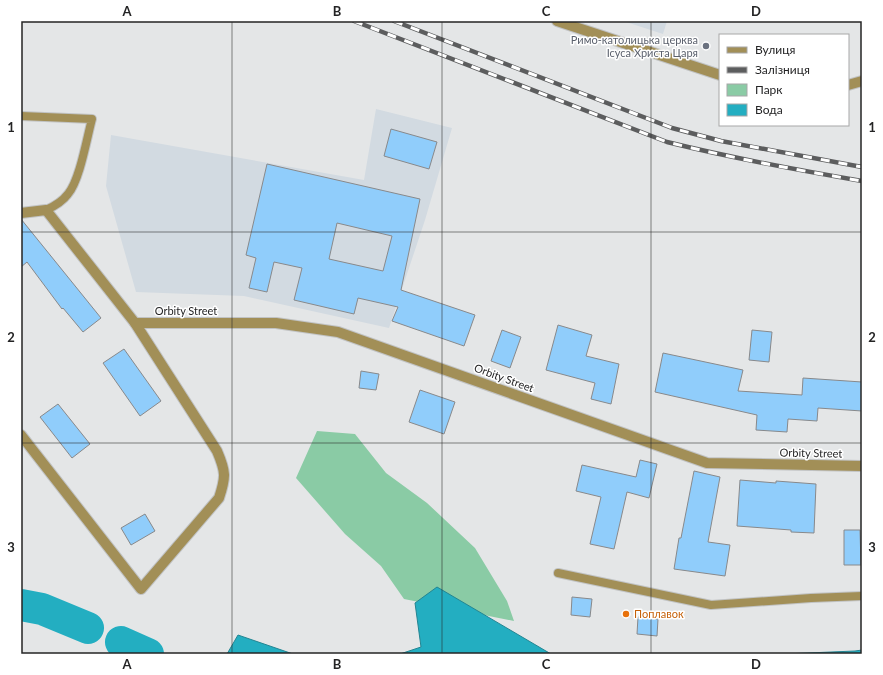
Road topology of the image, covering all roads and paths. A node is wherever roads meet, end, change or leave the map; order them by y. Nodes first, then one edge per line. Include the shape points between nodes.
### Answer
1 (558, 21) edge
2 (719, 75) edge
3 (862, 81) edge
4 (849, 85) edge
5 (21, 116) edge
6 (46, 210) junction
7 (21, 213) edge
8 (135, 324) junction
9 (21, 434) edge
10 (862, 466) edge
11 (558, 573) dead end
12 (862, 596) edge

1 - 2 street
3 - 4 street
5 - 6 lane via 92,119 78,174 69,193 58,205
6 - 7 street
6 - 8 street
8 - 9 street via 217,451 224,467 225,481 219,498 141,588
8 - 10 street, Orbity Street via 276,323 338,332 707,463
11 - 12 lane via 711,605

